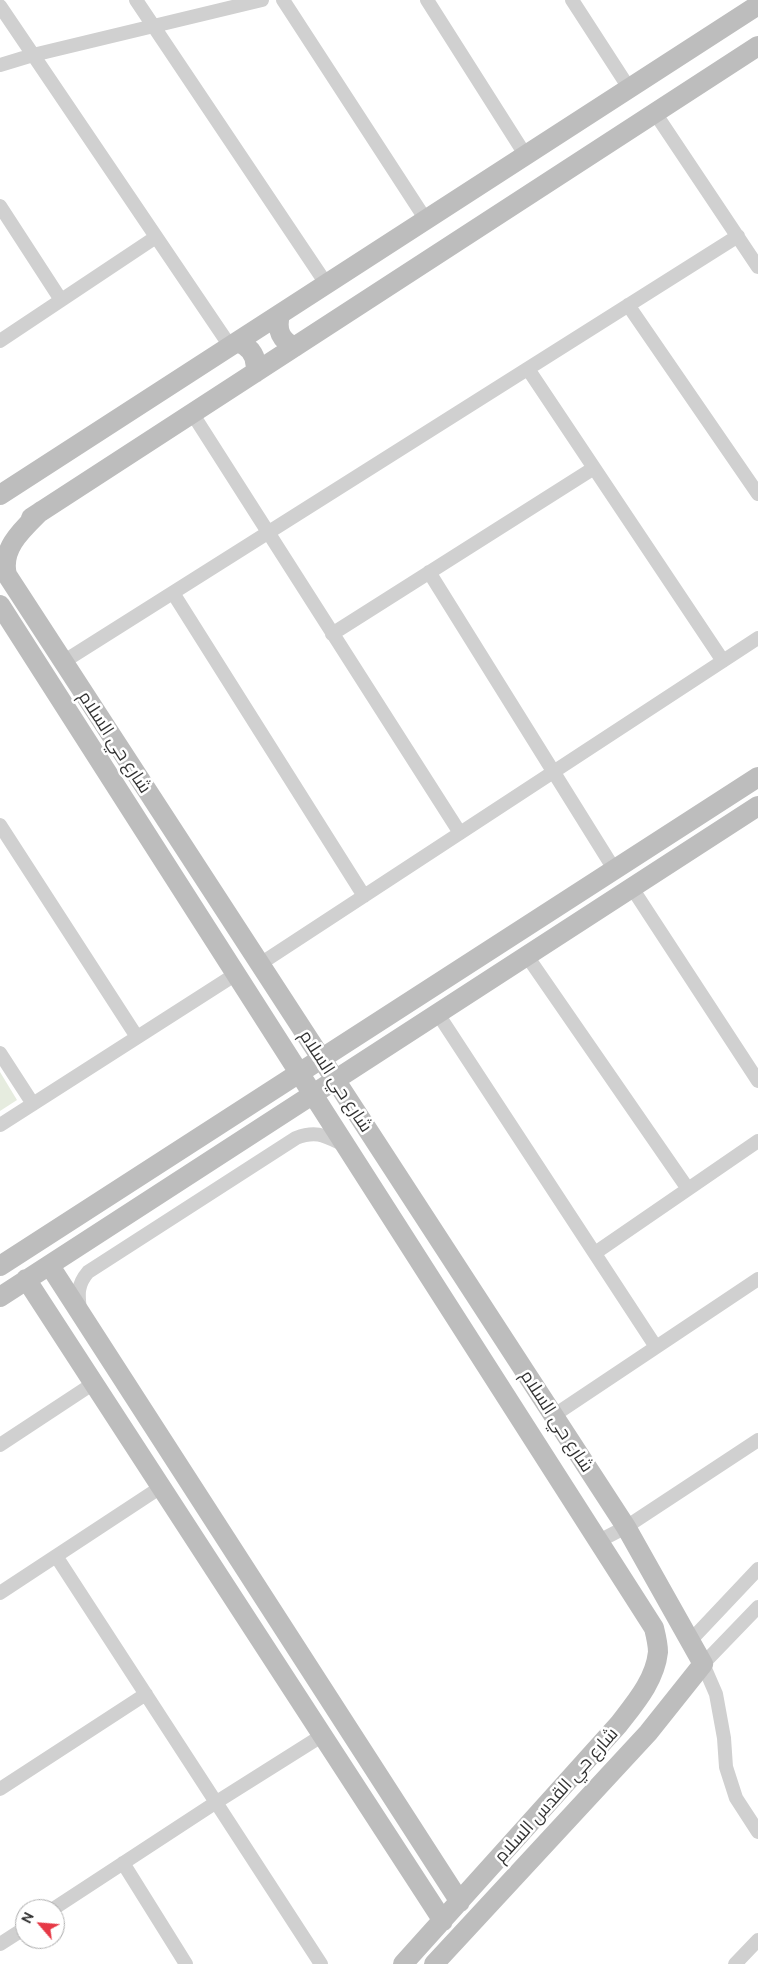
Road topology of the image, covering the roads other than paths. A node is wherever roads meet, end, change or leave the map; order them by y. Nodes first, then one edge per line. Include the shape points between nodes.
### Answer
1 (136, 0) edge
2 (262, 0) edge
3 (282, 0) edge
4 (427, 0) edge
5 (572, 0) edge
6 (758, 5) edge
7 (0, 6) edge
8 (153, 26) junction
9 (758, 46) edge
10 (33, 55) junction
11 (0, 65) edge
12 (629, 88) junction
13 (655, 113) junction
14 (526, 156) junction
15 (0, 206) edge
16 (426, 220) junction
17 (738, 236) junction
18 (156, 237) junction
19 (758, 267) edge
20 (327, 285) junction
21 (61, 300) junction
22 (628, 305) junction
23 (280, 315) junction
24 (0, 341) edge
25 (234, 344) junction
26 (295, 347) junction
27 (528, 369) junction
28 (255, 373) junction
29 (192, 414) junction
30 (594, 468) junction
31 (758, 494) edge
32 (0, 495) edge
33 (41, 511) junction
34 (268, 533) junction
35 (0, 537) edge
36 (430, 572) junction
37 (173, 593) junction
38 (0, 605) edge
39 (32, 613) junction
40 (12, 623) junction
41 (332, 634) junction
42 (758, 638) edge
43 (722, 661) junction
44 (63, 662) junction
45 (553, 772) junction
46 (758, 777) edge
47 (758, 806) edge
48 (1, 827) edge
49 (460, 833) junction
50 (614, 869) junction
51 (632, 888) junction
52 (364, 896) junction
53 (527, 956) junction
54 (260, 964) junction
55 (236, 974) junction
56 (438, 1014) junction
57 (296, 1019) junction
58 (273, 1032) junction
59 (137, 1038) junction
60 (0, 1053) edge
61 (329, 1054) junction
62 (353, 1069) junction
63 (299, 1073) junction
64 (336, 1081) junction
65 (758, 1081) edge
66 (279, 1086) junction
67 (314, 1095) junction
68 (33, 1104) junction
69 (290, 1109) junction
70 (0, 1125) edge
71 (758, 1141) edge
72 (347, 1147) junction
73 (688, 1189) junction
74 (594, 1253) junction
75 (0, 1266) edge
76 (50, 1266) junction
77 (758, 1279) edge
78 (26, 1280) junction
79 (0, 1297) edge
80 (81, 1314) junction
81 (656, 1347) junction
82 (94, 1384) junction
83 (554, 1416) junction
84 (150, 1422) junction
85 (130, 1439) junction
86 (758, 1440) edge
87 (0, 1445) edge
88 (170, 1452) junction
89 (146, 1463) junction
90 (161, 1487) junction
91 (626, 1527) junction
92 (599, 1541) junction
93 (56, 1556) junction
94 (758, 1569) edge
95 (0, 1593) edge
96 (758, 1608) edge
97 (691, 1640) junction
98 (703, 1664) junction
99 (146, 1694) junction
100 (323, 1735) junction
101 (0, 1789) edge
102 (215, 1802) junction
103 (758, 1832) edge
104 (123, 1863) junction
105 (447, 1881) junction
106 (427, 1896) junction
107 (65, 1901) edge
108 (460, 1902) junction
109 (443, 1921) junction
110 (15, 1934) edge
111 (758, 1940) edge
112 (0, 1944) edge
113 (181, 1962) edge
114 (321, 1964) edge
115 (403, 1964) edge
116 (434, 1964) edge
117 (735, 1964) edge

1 - 8 street
2 - 8 street
3 - 16 street
4 - 14 street
5 - 12 street
6 - 12 main road
7 - 10 street
8 - 10 street
8 - 20 street
9 - 13 main road
10 - 11 street
10 - 18 street
12 - 14 main road
13 - 17 street
13 - 26 main road
14 - 16 main road
15 - 21 street
16 - 20 main road
17 - 19 street
17 - 22 street
18 - 21 street
18 - 25 street
20 - 23 main road
21 - 24 street
22 - 27 street
22 - 31 street
23 - 25 main road
23 - 26 main road via 280,334
25 - 28 main road via 249,348 253,353
25 - 32 main road
26 - 28 main road
27 - 30 street
27 - 34 street
28 - 29 main road
29 - 33 main road
29 - 34 street
30 - 36 street
30 - 43 street
33 - 35 main road
33 - 39 main road, شارع حي السلام via 13,539 2,564
34 - 37 street
34 - 41 street
36 - 41 street
36 - 45 street
37 - 44 street
37 - 52 street
38 - 40 main road, شارع حي القدس السلام
39 - 40 main road via 20,615
39 - 44 main road, شارع حي السلام
40 - 55 main road, شارع حي القدس السلام
41 - 49 street
42 - 43 street
43 - 45 street
44 - 54 main road, شارع حي السلام
45 - 49 street
45 - 50 street
46 - 50 main road
47 - 51 main road
48 - 59 street
49 - 52 street
50 - 61 main road
51 - 53 main road
51 - 65 street
52 - 54 street
53 - 56 main road
53 - 73 street
54 - 57 main road, شارع حي السلام
55 - 58 main road, شارع حي القدس السلام
55 - 59 street
56 - 62 main road
56 - 74 street
57 - 58 main road via 286,1029
57 - 61 main road, شارع حي السلام
58 - 63 main road, شارع حي القدس السلام
59 - 68 street
60 - 68 street
61 - 62 main road via 339,1067
61 - 63 main road
61 - 64 main road, شارع حي السلام
62 - 64 main road
63 - 66 main road
63 - 67 main road, شارع حي القدس السلام
64 - 67 main road
64 - 83 main road, شارع حي السلام
66 - 69 main road via 289,1088 295,1096 294,1106
66 - 75 main road
67 - 69 main road
67 - 72 main road, شارع حي القدس السلام
68 - 70 street
69 - 76 main road
71 - 73 street
72 - 80 street via 320,1134 309,1133 296,1138 88,1272 81,1281
72 - 92 main road, شارع حي القدس السلام
73 - 74 street
74 - 81 street
76 - 78 main road
76 - 80 main road
77 - 81 street
78 - 79 main road
78 - 82 main road
80 - 84 main road
81 - 83 street
82 - 85 main road
82 - 87 street
83 - 91 main road, شارع حي السلام
84 - 85 main road via 151,1431 147,1439 138,1442
84 - 88 main road
85 - 89 main road
86 - 91 street
88 - 89 main road via 161,1448 152,1450
88 - 105 main road
89 - 90 main road
90 - 93 street
90 - 100 main road
91 - 92 street
91 - 97 main road, شارع حي السلام
92 - 108 main road, شارع حي القدس السلام via 654,1628 658,1650 654,1672 620,1724
93 - 95 street
93 - 99 street
94 - 97 street
96 - 98 street
97 - 98 main road, شارع حي السلام
98 - 103 street via 716,1694 726,1767 736,1798
98 - 116 main road via 648,1733
99 - 101 street
99 - 102 street
100 - 102 street
100 - 106 main road
102 - 104 street
102 - 114 street
104 - 107 street
104 - 113 street
105 - 106 main road via 444,1894 436,1898
105 - 108 main road
106 - 109 main road
108 - 109 main road, شارع حي القدس السلام
109 - 115 main road, شارع حي القدس السلام
110 - 112 street
111 - 117 street

